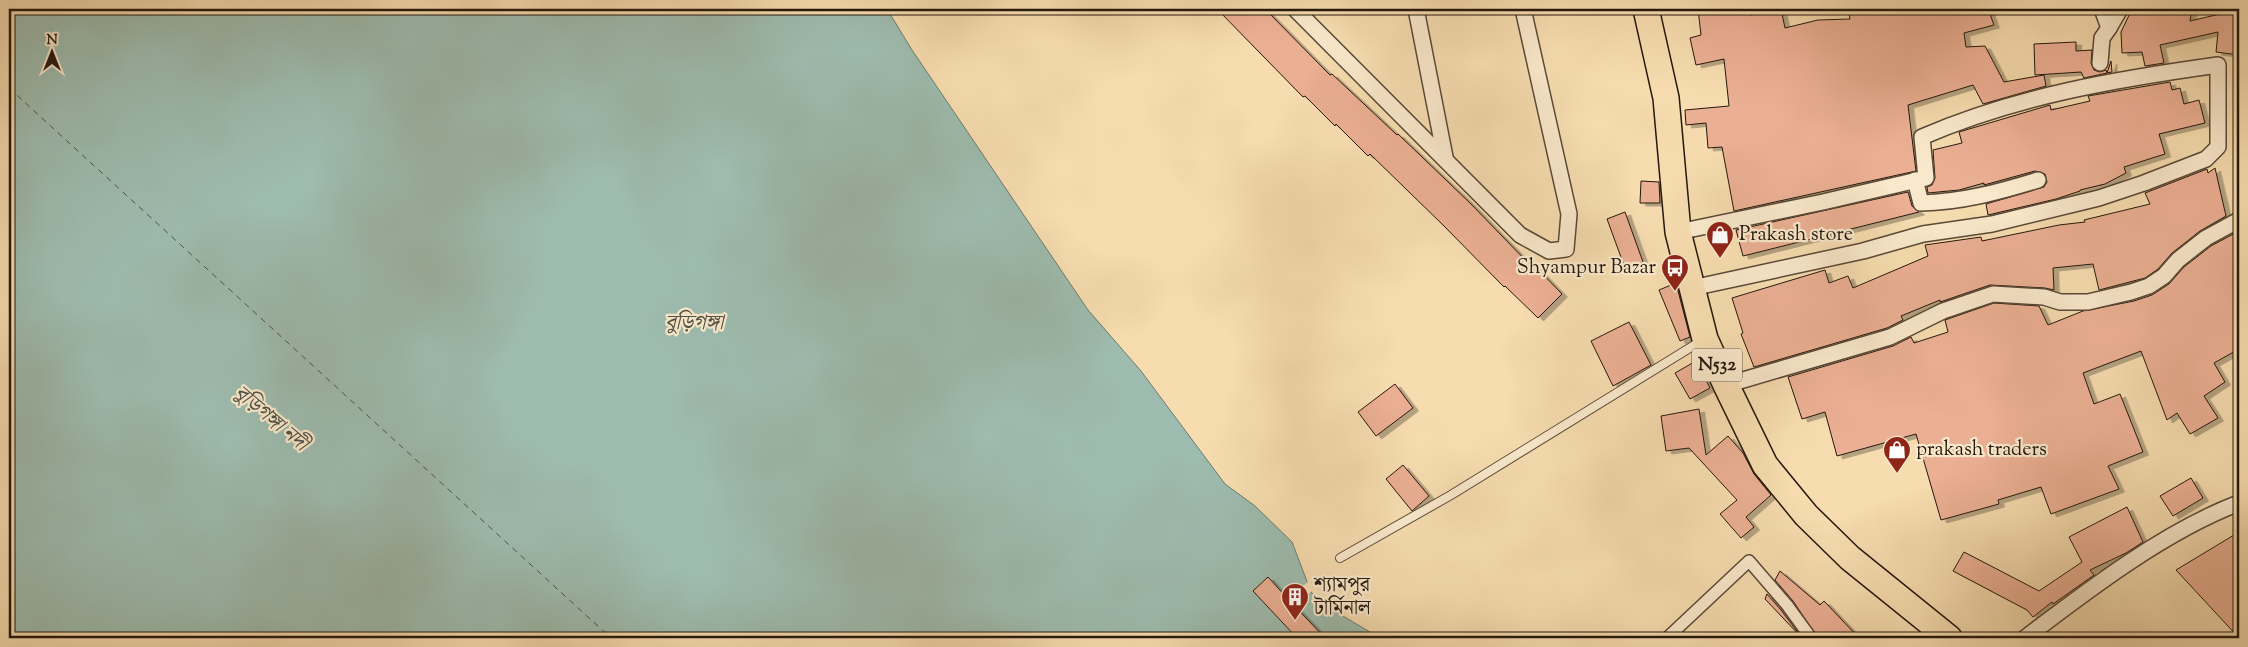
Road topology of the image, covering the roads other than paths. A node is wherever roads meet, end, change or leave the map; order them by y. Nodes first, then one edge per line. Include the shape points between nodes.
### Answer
1 (1295, 9) edge
2 (1416, 9) edge
3 (1523, 9) edge
4 (1646, 9) edge
5 (2102, 9) edge
6 (2120, 9) edge
7 (2109, 28) junction
8 (2100, 63) dead end
9 (1445, 158) junction
10 (1915, 180) junction
11 (2038, 180) dead end
12 (2239, 220) edge
13 (1678, 232) junction
14 (1692, 288) junction
15 (1705, 339) junction
16 (1726, 385) junction
17 (2239, 504) edge
18 (1340, 558) dead end
19 (1667, 638) edge
20 (1811, 638) edge
21 (1949, 638) edge
22 (2025, 638) edge

1 - 9 street
2 - 9 street
3 - 9 street via 1569,214 1566,249 1549,251 1520,235
4 - 13 highway, N532 via 1666,98
5 - 7 street
6 - 7 street
7 - 8 street via 2102,38
10 - 11 street via 1921,203 1952,202
10 - 13 street
10 - 14 street via 1926,178 1922,137 1960,121 2022,102 2123,78 2218,64 2218,147 2206,159 2144,184 2062,207 1992,224 1923,234 1863,251
12 - 16 street via 2206,238 2149,286 2088,302 1993,294 1943,311 1890,337
13 - 14 highway, N532
14 - 15 highway, N532
15 - 16 highway, N532
15 - 18 lane via 1451,495
16 - 21 highway, N532 via 1765,465 1806,515 1850,558
17 - 22 street via 2185,529 2136,559
19 - 20 street via 1749,561

